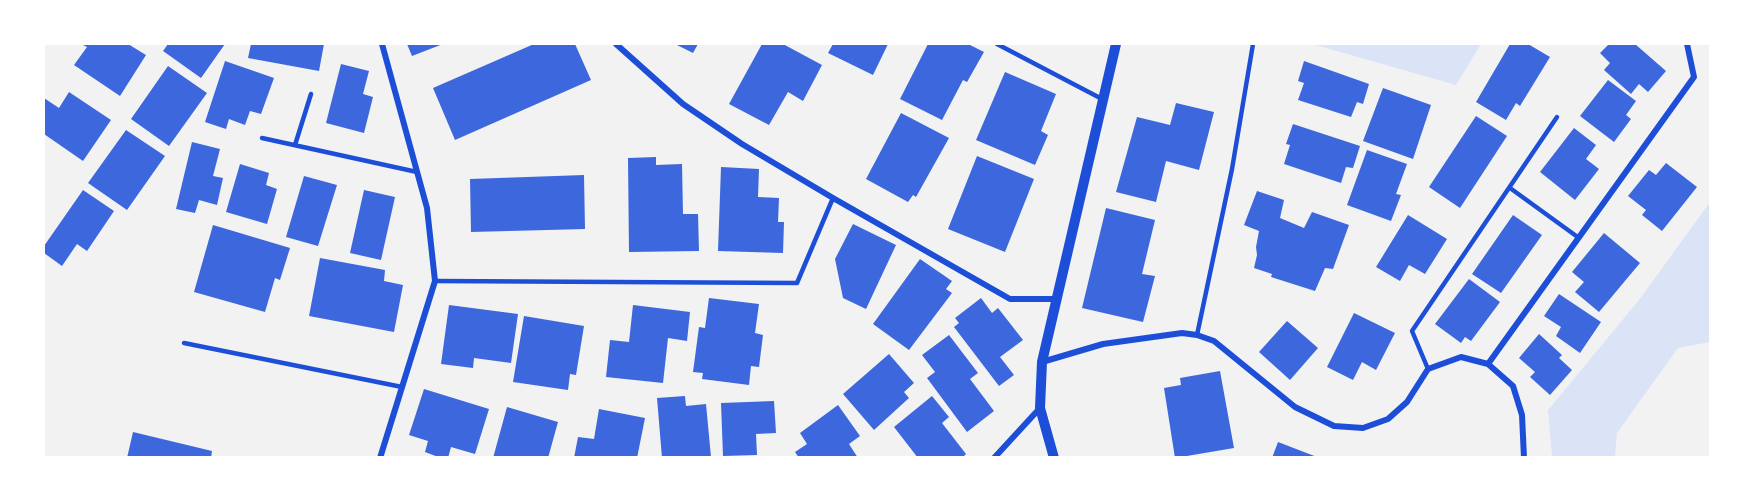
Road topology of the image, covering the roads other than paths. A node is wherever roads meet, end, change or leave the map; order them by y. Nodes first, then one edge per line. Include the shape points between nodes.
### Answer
1 (382, 44) edge
2 (616, 44) edge
3 (997, 44) edge
4 (1116, 44) edge
5 (1253, 44) edge
6 (1687, 44) edge
7 (311, 94) dead end
8 (1102, 99) junction
9 (1557, 117) dead end
10 (262, 138) dead end
11 (295, 145) junction
12 (417, 172) junction
13 (1510, 188) junction
14 (833, 198) junction
15 (1579, 238) junction
16 (435, 280) junction
17 (1057, 299) junction
18 (1197, 335) junction
19 (184, 343) dead end
20 (1042, 362) junction
21 (1488, 364) junction
22 (1428, 369) junction
23 (402, 387) junction
24 (1040, 408) junction
25 (380, 458) edge
26 (994, 458) edge
27 (1054, 458) edge
28 (1524, 458) edge

1 - 12 street
2 - 14 street via 683,104
3 - 8 lane
4 - 8 street
5 - 18 lane
6 - 15 street via 1694,77
7 - 11 lane
8 - 17 street
9 - 13 lane
10 - 11 lane
11 - 12 lane
12 - 16 street via 427,208
13 - 15 lane
13 - 22 lane via 1412,331
14 - 16 lane via 797,283
14 - 17 street via 1010,299
15 - 21 street
16 - 23 street
17 - 20 street
18 - 20 street via 1182,333 1103,344
18 - 22 street via 1214,341 1295,407 1334,426 1363,428 1388,419 1407,402
19 - 23 lane
20 - 24 street
21 - 22 street via 1461,357
21 - 28 street via 1513,386 1522,415
23 - 25 street
24 - 26 street
24 - 27 street

